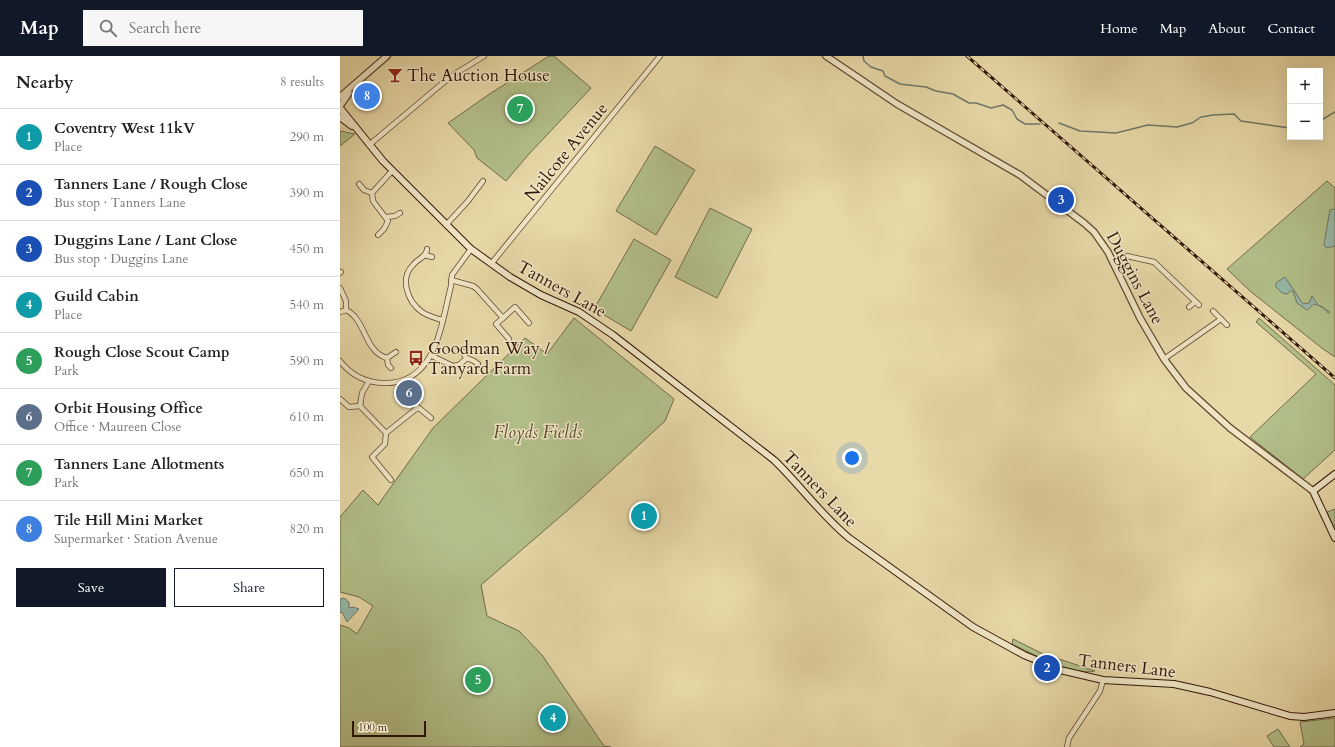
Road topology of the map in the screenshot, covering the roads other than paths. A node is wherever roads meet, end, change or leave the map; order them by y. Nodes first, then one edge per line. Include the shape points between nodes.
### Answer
1 (387, 56) edge
2 (484, 56) edge
3 (660, 56) edge
4 (826, 56) edge
5 (356, 85) junction
6 (340, 97) edge
7 (340, 107) edge
8 (340, 117) edge
9 (358, 131) junction
10 (369, 145) junction
11 (392, 171) junction
12 (483, 180) dead end
13 (359, 184) dead end
14 (372, 193) junction
15 (400, 213) dead end
16 (386, 217) junction
17 (446, 225) junction
18 (378, 235) dead end
19 (427, 249) dead end
20 (470, 249) junction
21 (424, 255) junction
22 (432, 257) dead end
23 (491, 264) junction
24 (1114, 264) junction
25 (451, 280) junction
26 (340, 288) edge
27 (1189, 307) dead end
28 (346, 310) junction
29 (1213, 311) dead end
30 (340, 312) edge
31 (503, 318) junction
32 (1221, 319) junction
33 (442, 320) junction
34 (529, 323) dead end
35 (1227, 325) dead end
36 (509, 339) dead end
37 (396, 352) dead end
38 (463, 352) dead end
39 (432, 356) junction
40 (387, 358) junction
41 (466, 358) junction
42 (1164, 359) junction
43 (340, 361) edge
44 (478, 364) dead end
45 (391, 368) dead end
46 (369, 381) junction
47 (340, 400) edge
48 (415, 403) dead end
49 (360, 406) junction
50 (416, 409) junction
51 (431, 418) dead end
52 (386, 433) junction
53 (1335, 474) edge
54 (391, 480) dead end
55 (1313, 490) junction
56 (1335, 538) edge
57 (1103, 680) junction
58 (1335, 713) edge
59 (1067, 747) edge

1 - 5 street
2 - 10 street via 450,77
3 - 23 street, Nailcote Avenue
4 - 24 street, Duggins Lane via 897,104 1020,175 1057,201 1094,232
5 - 6 street
5 - 7 street
7 - 9 main road, Tanners Lane
8 - 9 main road, Tanners Lane
9 - 10 main road, Tanners Lane
10 - 11 main road, Tanners Lane
11 - 14 street
11 - 17 main road, Tanners Lane
12 - 17 street
13 - 14 street via 364,190
14 - 16 street via 373,202
15 - 16 street
16 - 18 street via 387,226
17 - 20 main road, Tanners Lane
19 - 21 street
20 - 23 main road, Tanners Lane
20 - 25 street via 454,270
21 - 22 street
21 - 33 street via 410,269 406,290 423,313
23 - 57 main road, Tanners Lane via 525,287 579,312 613,335 774,460 838,530 973,627 1005,646 1046,665 1075,675
24 - 27 street via 1127,256 1154,262 1197,304
24 - 42 street, Duggins Lane via 1140,318
25 - 31 street via 473,286
25 - 33 street
26 - 28 street via 346,301
28 - 30 street
28 - 40 street via 359,322 367,339
29 - 32 street
31 - 34 street via 515,307
31 - 36 street via 496,324
32 - 35 street
32 - 42 street
33 - 39 street
37 - 40 street
38 - 41 street
39 - 41 street via 453,366 459,365
39 - 46 street via 411,377 389,383
40 - 45 street
41 - 44 street
42 - 55 street, Duggins Lane via 1193,396 1243,438
43 - 46 street via 354,374
46 - 49 street via 362,393
47 - 49 street via 349,408
48 - 50 street
49 - 52 street
50 - 51 street via 423,410
50 - 52 street
52 - 54 street via 386,444 372,457
53 - 55 main road
55 - 56 main road
57 - 58 main road, Tanners Lane via 1174,684 1290,716
57 - 59 street via 1100,691 1069,738

